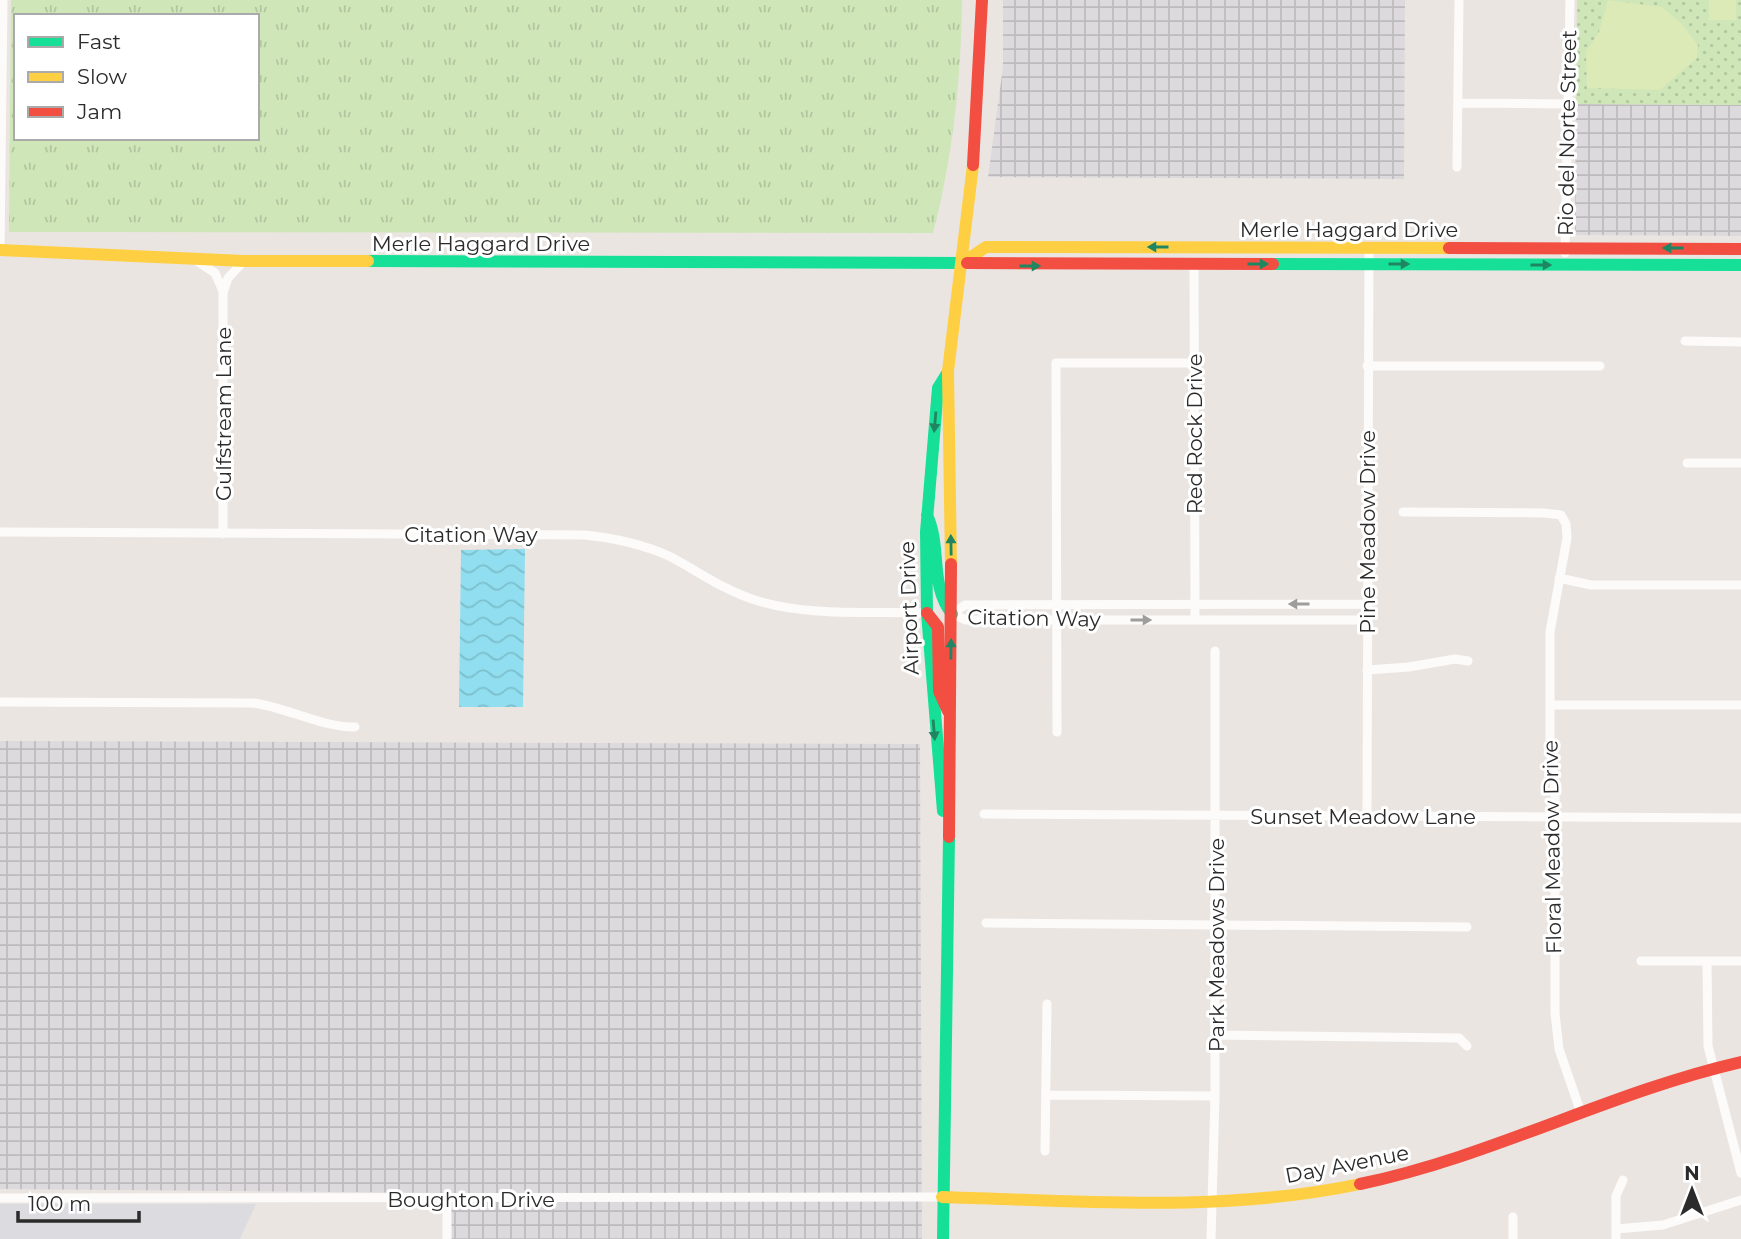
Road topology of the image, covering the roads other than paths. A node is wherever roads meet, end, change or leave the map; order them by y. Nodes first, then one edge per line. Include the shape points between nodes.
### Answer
1 (3, 0) edge
2 (982, 0) edge
3 (1459, 0) edge
4 (1570, 0) edge
5 (1458, 103) junction
6 (1568, 104) junction
7 (1457, 167) dead end
8 (1369, 248) junction
9 (1565, 248) junction
10 (1741, 249) edge
11 (0, 250) edge
12 (190, 260) junction
13 (244, 261) junction
14 (962, 263) junction
15 (1194, 264) junction
16 (1368, 264) junction
17 (1565, 265) junction
18 (1741, 265) edge
19 (223, 293) junction
20 (1685, 341) dead end
21 (1741, 342) edge
22 (1194, 363) junction
23 (1367, 366) junction
24 (1600, 366) dead end
25 (948, 371) junction
26 (1687, 463) dead end
27 (1741, 463) edge
28 (1403, 512) dead end
29 (927, 515) junction
30 (0, 532) edge
31 (223, 534) junction
32 (1559, 578) junction
33 (1741, 585) edge
34 (1057, 604) junction
35 (1195, 604) junction
36 (1367, 604) junction
37 (927, 613) junction
38 (952, 614) junction
39 (1057, 620) junction
40 (1195, 620) junction
41 (1367, 620) junction
42 (1215, 651) dead end
43 (1468, 662) dead end
44 (1367, 670) junction
45 (0, 702) edge
46 (1550, 705) junction
47 (1741, 705) edge
48 (950, 717) junction
49 (355, 727) dead end
50 (1057, 732) dead end
51 (984, 814) dead end
52 (1216, 815) junction
53 (1367, 816) junction
54 (1555, 817) junction
55 (1741, 818) edge
56 (948, 845) junction
57 (986, 923) dead end
58 (1215, 925) junction
59 (1467, 927) dead end
60 (1641, 961) dead end
61 (1707, 961) junction
62 (1741, 961) edge
63 (1047, 1004) dead end
64 (1215, 1035) junction
65 (1467, 1046) dead end
66 (1741, 1062) edge
67 (1714, 1068) junction
68 (1048, 1095) junction
69 (1215, 1096) junction
70 (1581, 1113) junction
71 (1045, 1151) dead end
72 (1741, 1173) edge
73 (1623, 1180) dead end
74 (942, 1197) junction
75 (0, 1198) edge
76 (447, 1199) junction
77 (1741, 1200) edge
78 (1211, 1203) junction
79 (1513, 1217) dead end
80 (1616, 1234) edge
81 (447, 1239) edge
82 (943, 1239) edge
83 (1211, 1239) edge
84 (1513, 1239) edge

1 - 11 street
2 - 14 main road, Airport Drive via 978,114
3 - 5 street
4 - 6 street, Rio del Norte Street
5 - 6 street
5 - 7 street
6 - 9 street, Rio del Norte Street
8 - 9 main road, Merle Haggard Drive
8 -> 14 main road, Merle Haggard Drive via 986,247
8 - 16 street, Pine Meadow Drive
10 -> 9 main road, Merle Haggard Drive
9 - 17 street, Rio del Norte Street
11 - 12 main road, Merle Haggard Drive
12 - 13 main road, Merle Haggard Drive
12 - 19 street via 211,269
13 - 14 main road, Merle Haggard Drive
13 - 19 street via 230,273
14 -> 15 main road, Merle Haggard Drive
14 - 25 main road, Airport Drive
15 -> 16 main road, Merle Haggard Drive
15 - 22 street, Red Rock Drive
16 -> 17 main road, Merle Haggard Drive
16 - 23 street, Pine Meadow Drive
17 - 18 main road, Merle Haggard Drive
19 - 31 street, Gulfstream Lane
20 - 21 street
22 - 34 street via 1056,363
22 - 35 street, Red Rock Drive
23 - 24 street
23 - 36 street, Pine Meadow Drive
25 -> 29 main road, Airport Drive via 938,388
38 -> 25 main road, Airport Drive
26 - 27 street
28 - 32 street, Floral Meadow Drive via 1561,515 1567,538
29 - 37 main road, Airport Drive
29 - 38 main road via 936,530 938,595
30 - 31 street, Citation Way
31 - 37 street, Citation Way via 600,537 657,551 722,587 769,604
32 - 33 street via 1591,585
32 - 46 street, Floral Meadow Drive via 1550,632
34 - 35 street, Citation Way
34 - 38 street, Citation Way via 965,605
34 - 39 street
36 -> 35 street, Citation Way
35 - 40 street, Red Rock Drive
36 - 41 street, Pine Meadow Drive
37 - 48 main road via 938,627 939,691
37 -> 56 main road, Airport Drive via 939,789
38 - 39 street, Citation Way via 966,620
48 -> 38 main road, Airport Drive
39 -> 40 street, Citation Way
39 - 50 street
40 - 41 street, Citation Way
41 - 44 street, Pine Meadow Drive
42 - 52 street, Park Meadows Drive
43 - 44 street via 1455,659
44 - 53 street, Pine Meadow Drive
45 - 49 street via 253,703
46 - 47 street
46 - 54 street, Floral Meadow Drive
48 - 56 main road, Airport Drive
51 - 52 street, Sunset Meadow Lane
52 - 53 street, Sunset Meadow Lane
52 - 58 street, Park Meadows Drive
53 - 54 street, Sunset Meadow Lane
54 - 55 street, Sunset Meadow Lane
54 - 70 street, Floral Meadow Drive via 1556,1034
56 - 74 main road, Airport Drive
57 - 58 street
58 - 59 street
58 - 64 street, Park Meadows Drive
60 - 61 street
61 - 62 street
61 - 67 street via 1707,1035
63 - 68 street
64 - 65 street via 1459,1038
64 - 69 street, Park Meadows Drive
66 - 67 main road, Day Avenue
67 - 70 main road, Day Avenue
67 - 72 street
68 - 69 street
68 - 71 street
69 - 78 street, Park Meadows Drive
70 - 78 main road, Day Avenue via 1432,1166 1365,1184 1297,1196
73 - 80 street via 1616,1196
74 - 76 street, Boughton Drive
74 - 78 main road, Day Avenue
74 - 82 main road, Airport Drive
75 - 76 street, Boughton Drive
76 - 81 street
77 - 80 street via 1663,1225
78 - 83 street, Park Meadows Drive
79 - 84 street

